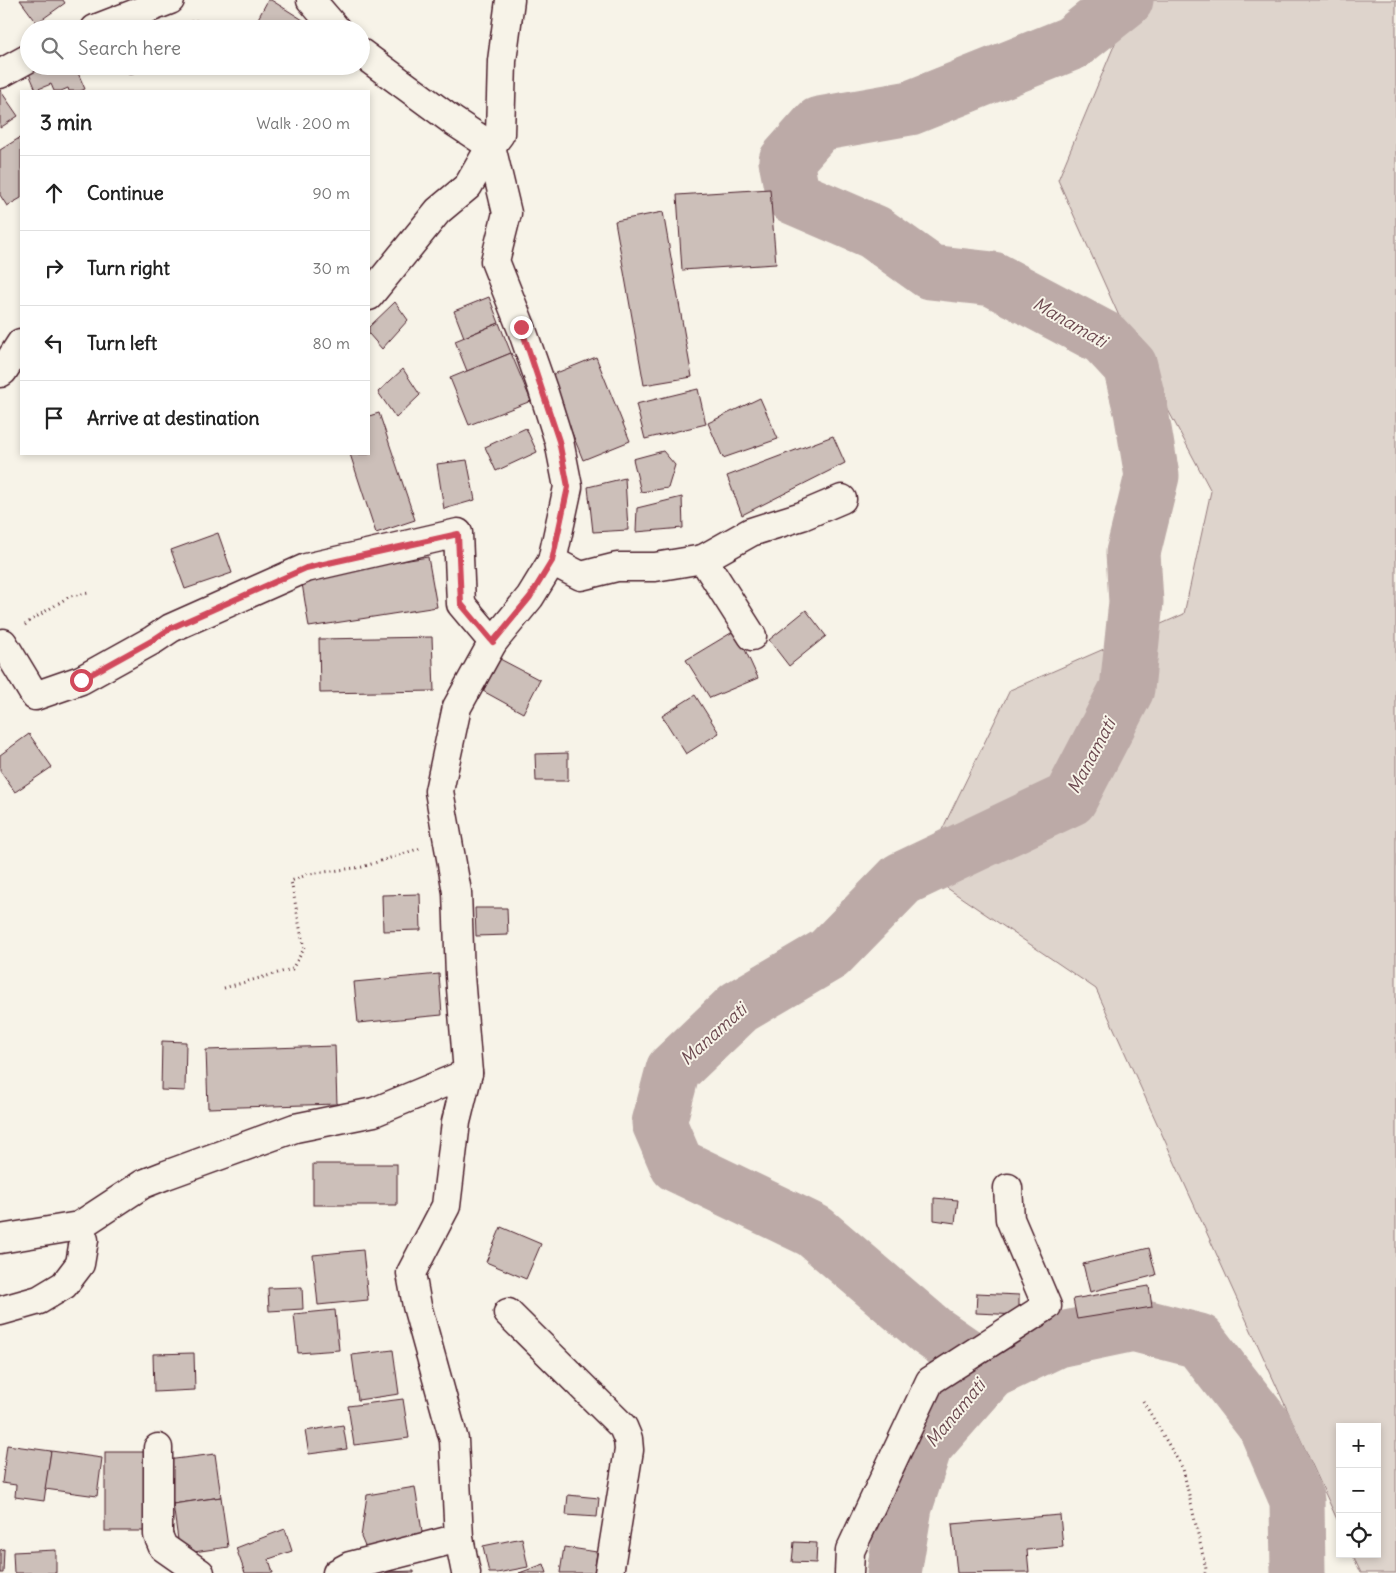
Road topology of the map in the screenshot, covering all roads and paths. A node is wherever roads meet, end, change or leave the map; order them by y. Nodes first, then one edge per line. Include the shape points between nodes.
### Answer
1 (170, 0) edge
2 (311, 0) edge
3 (510, 0) edge
4 (118, 20) edge
5 (328, 20) edge
6 (370, 60) edge
7 (20, 63) edge
8 (0, 74) edge
9 (491, 146) junction
10 (370, 295) edge
11 (20, 345) edge
12 (0, 373) edge
13 (842, 499) dead end
14 (703, 559) junction
15 (552, 561) junction
16 (89, 592) dead end
17 (752, 636) dead end
18 (493, 642) junction
19 (2, 644) edge
20 (447, 839) junction
21 (224, 988) dead end
22 (468, 1073) junction
23 (1008, 1188) dead end
24 (79, 1226) junction
25 (0, 1239) edge
26 (0, 1312) edge
27 (508, 1313) dead end
28 (1143, 1401) dead end
29 (158, 1448) dead end
30 (459, 1538) junction
31 (200, 1573) edge
32 (337, 1573) edge
33 (466, 1573) edge
34 (609, 1573) edge
35 (849, 1573) edge
36 (1205, 1573) edge

1 - 4 street
2 - 5 street
3 - 9 street via 502,61 500,134
6 - 9 street via 453,122
7 - 8 street
9 - 10 street via 468,186 438,211
9 - 15 street via 507,213 495,261 543,390 559,441 568,487
11 - 12 street
13 - 14 street via 751,532
14 - 15 street via 655,567 617,567 581,576
14 - 17 street
15 - 18 street via 530,597
16 - 19 path via 70,596 33,619
18 - 19 street via 461,604 458,534 306,568 171,628 81,680 35,696
18 - 20 street via 457,707 439,791
20 - 21 path via 362,867 309,874 291,881 304,948 292,968
20 - 22 street via 457,892
22 - 24 street via 374,1112 295,1128 143,1184
22 - 30 street via 456,1122 446,1206 411,1273 416,1306 454,1440
23 - 35 street via 1010,1219 1048,1306 930,1381 850,1551
24 - 25 street
24 - 26 street via 84,1240 80,1264 64,1285 39,1300
27 - 34 street via 623,1428 628,1439 629,1450
28 - 36 path via 1183,1469
29 - 31 street via 158,1534 163,1547
30 - 32 street via 350,1566
30 - 33 street

